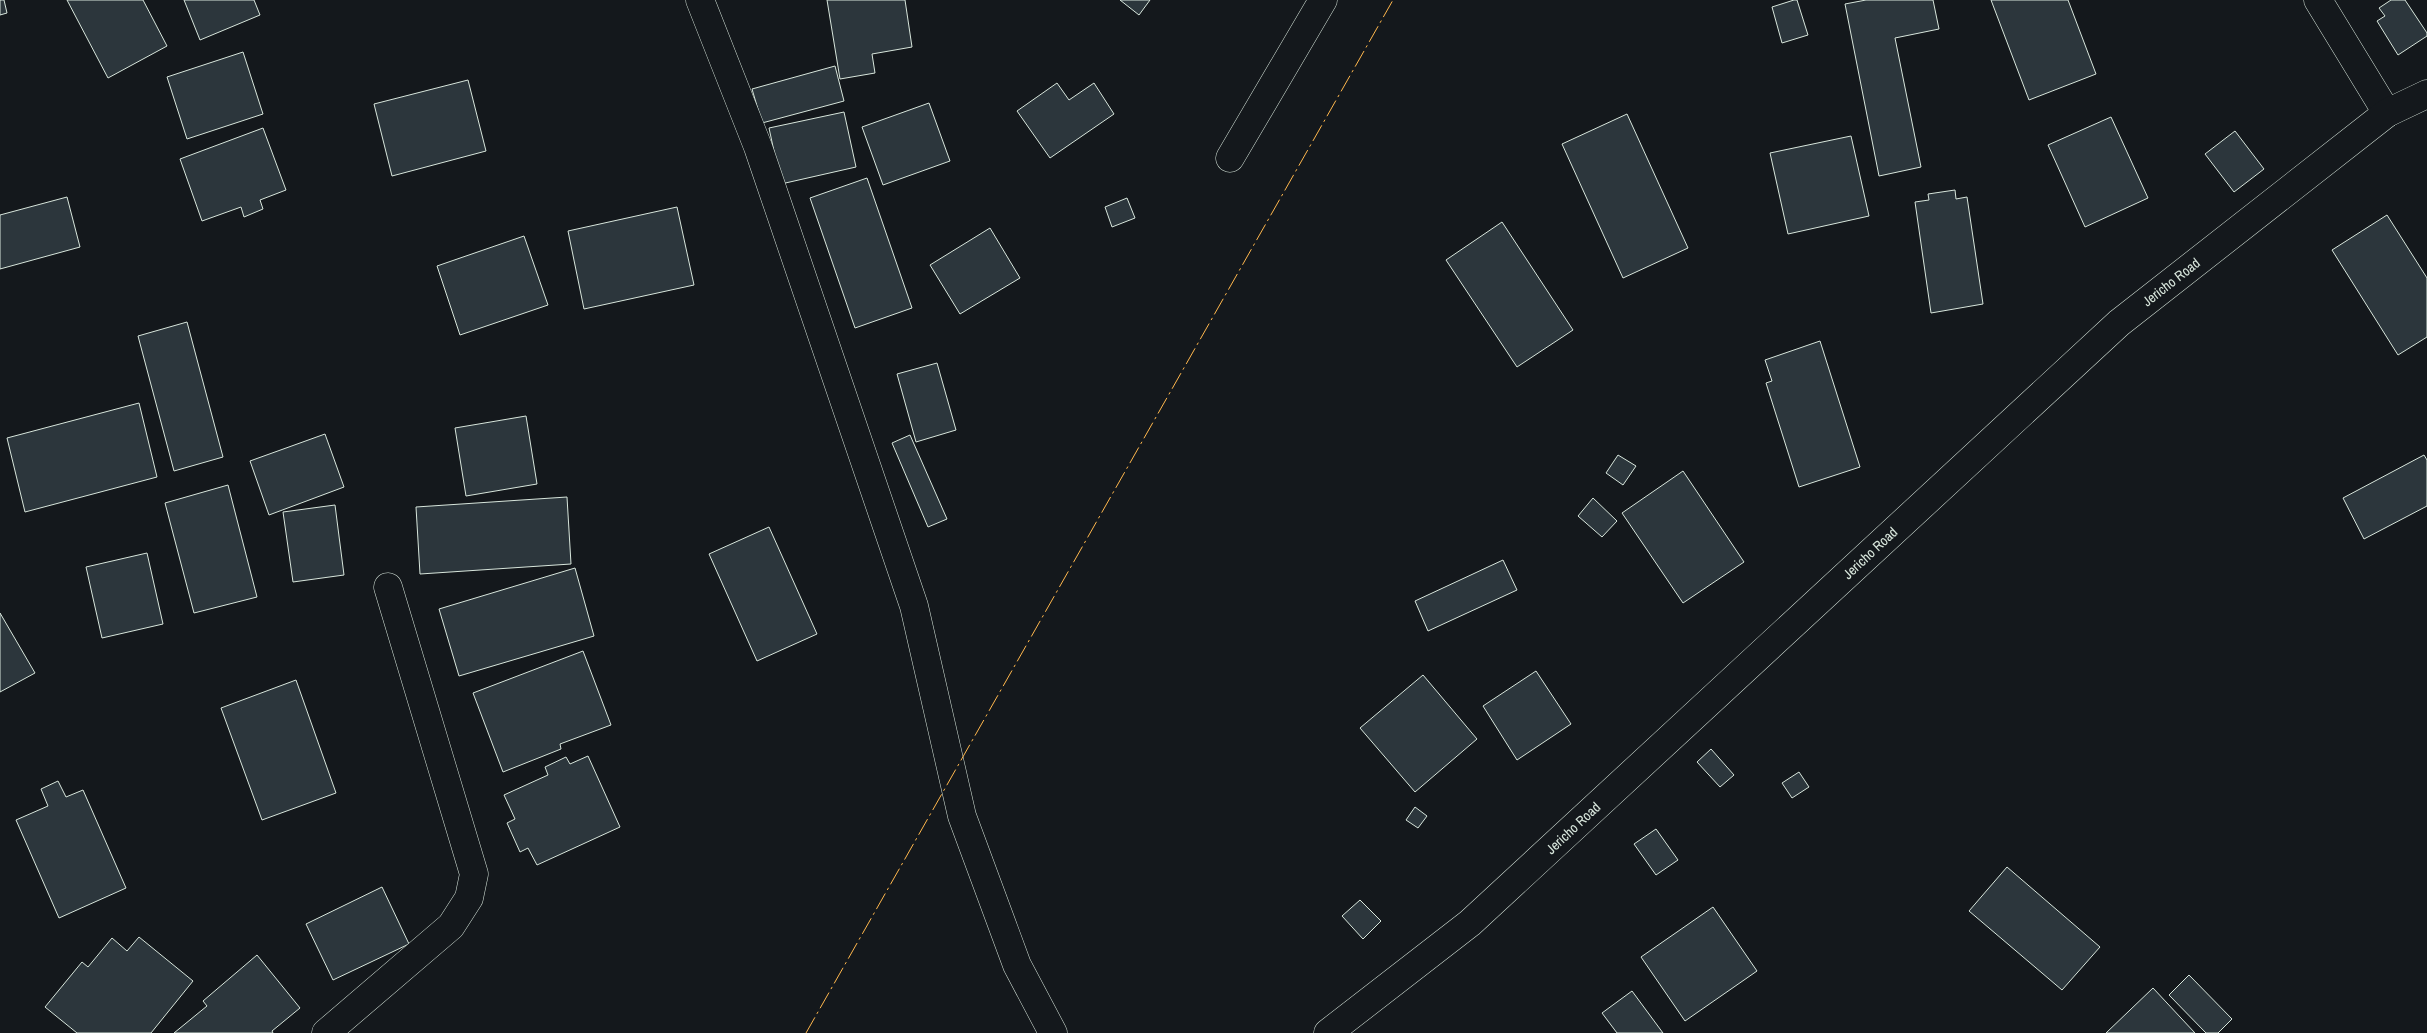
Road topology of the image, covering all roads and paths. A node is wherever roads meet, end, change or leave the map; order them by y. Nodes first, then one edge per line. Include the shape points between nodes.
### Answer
1 (700, 0) edge
2 (1323, 0) edge
3 (2318, 0) edge
4 (2427, 94) edge
5 (2387, 113) junction
6 (1230, 158) dead end
7 (388, 587) dead end
8 (326, 1033) edge
9 (1053, 1033) edge
10 (1328, 1033) edge

1 - 9 street via 758,147 914,606 962,816 1018,965
2 - 6 street
3 - 5 street
4 - 5 street, Jericho Road
5 - 10 street, Jericho Road via 2119,323 1470,923
7 - 8 street via 474,874 469,898 452,926

